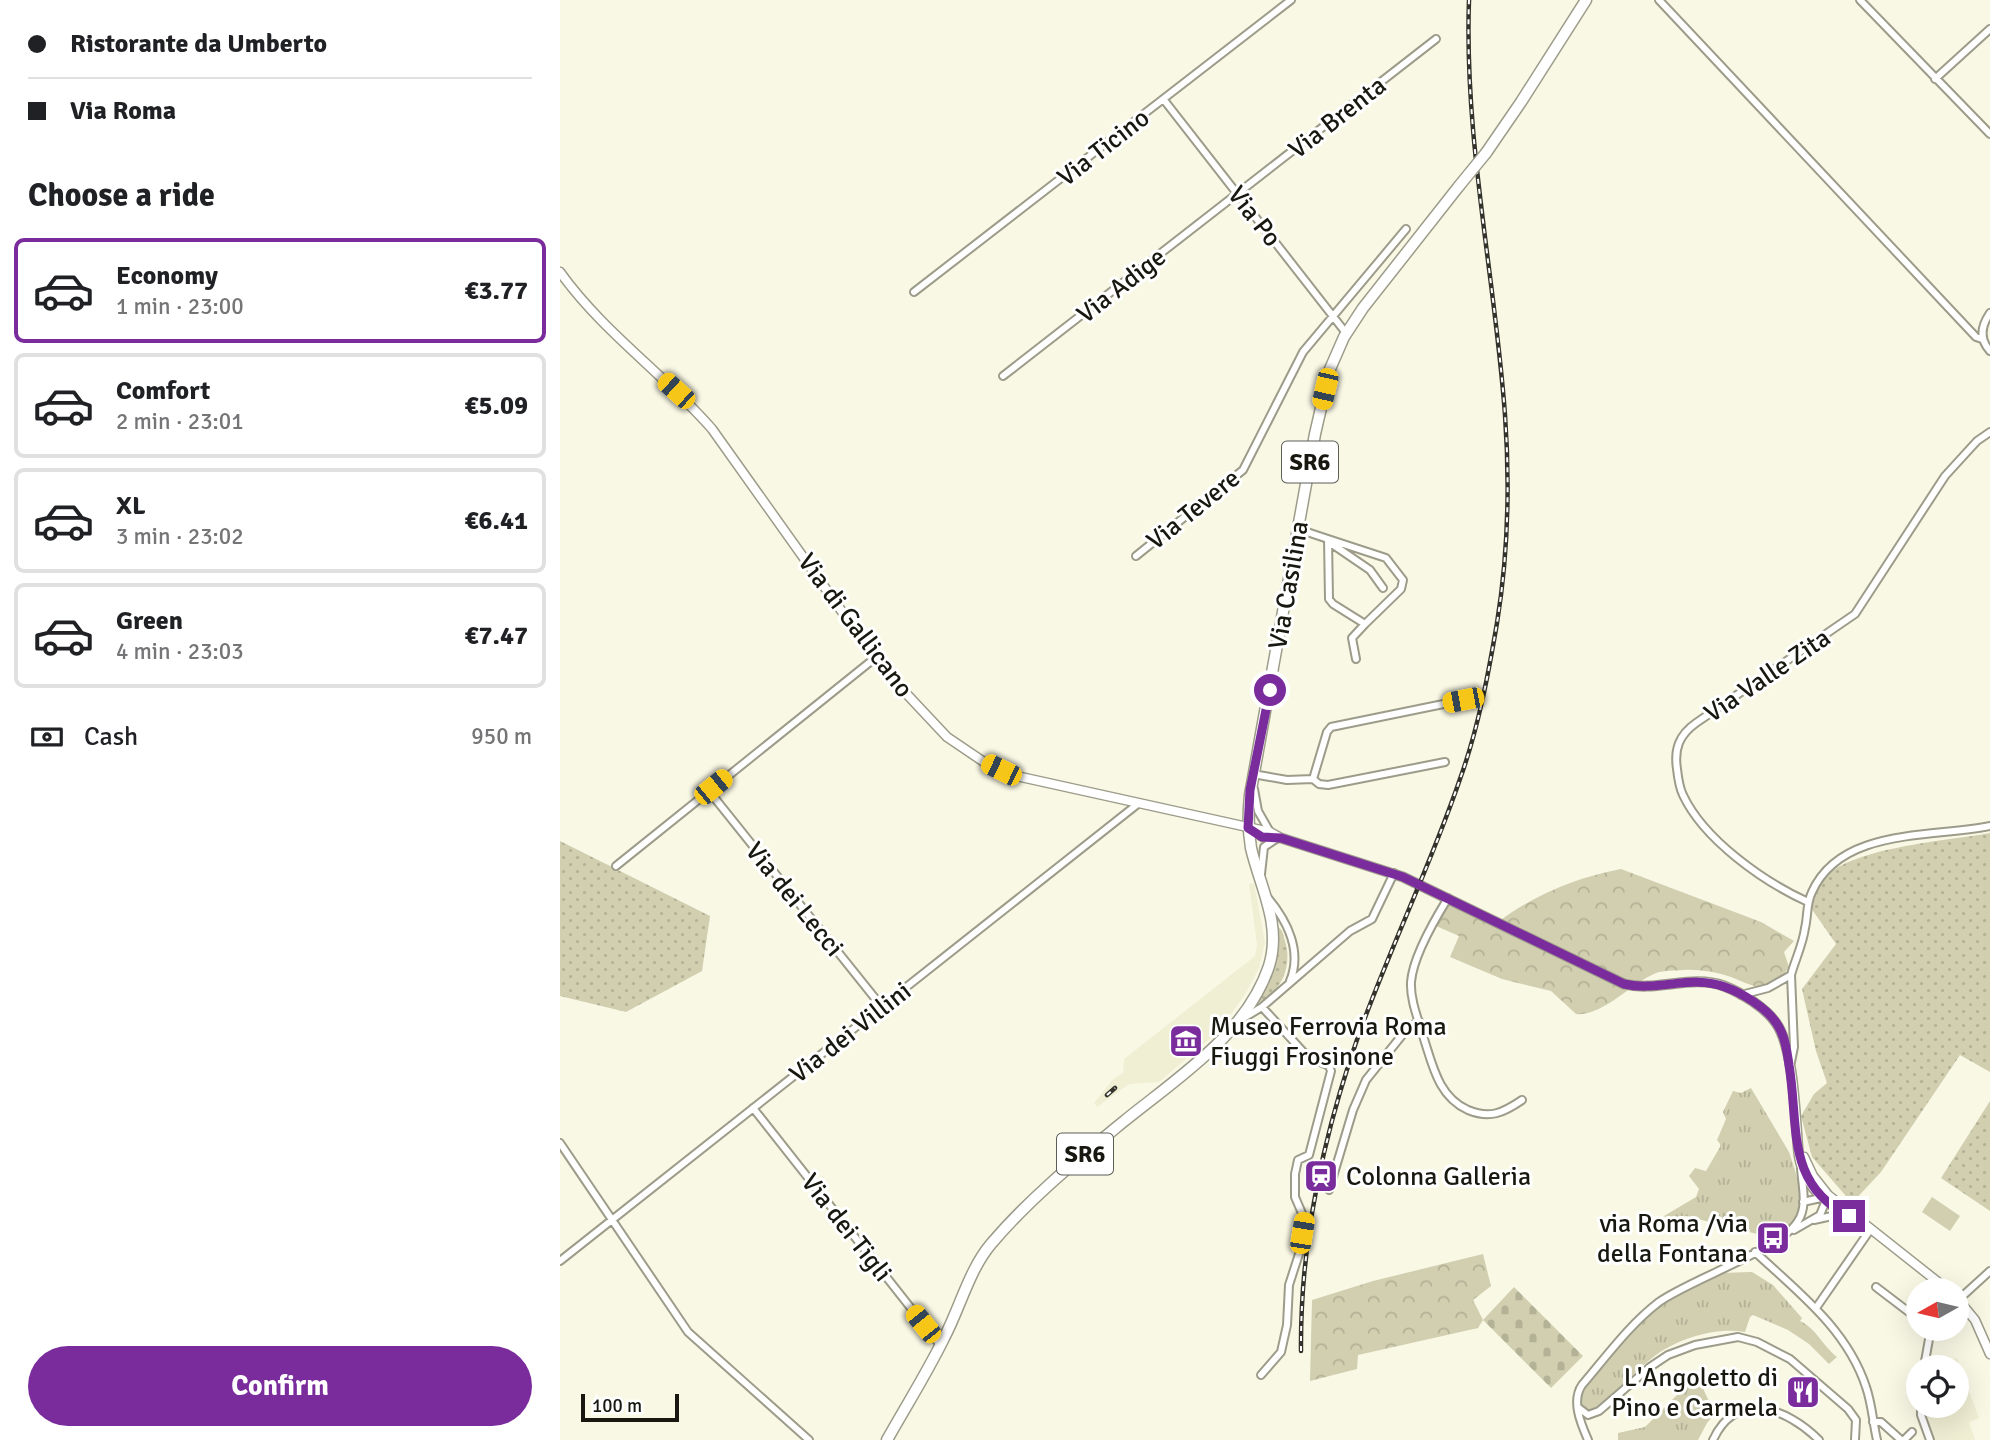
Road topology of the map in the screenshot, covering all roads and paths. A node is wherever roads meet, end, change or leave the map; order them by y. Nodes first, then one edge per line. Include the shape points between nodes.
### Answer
1 (1291, 0) edge
2 (1586, 0) edge
3 (1659, 0) edge
4 (1860, 0) edge
5 (1990, 29) edge
6 (1436, 40) dead end
7 (1935, 79) junction
8 (1164, 100) junction
9 (1990, 134) edge
10 (1239, 194) junction
11 (1406, 229) dead end
12 (560, 272) edge
13 (914, 292) dead end
14 (1990, 313) edge
15 (1334, 318) junction
16 (1346, 333) junction
17 (1982, 339) junction
18 (1990, 351) edge
19 (1003, 376) dead end
20 (1990, 432) edge
21 (1298, 529) junction
22 (1328, 540) junction
23 (1136, 555) dead end
24 (1383, 588) dead end
25 (1365, 624) junction
26 (875, 658) junction
27 (1356, 659) dead end
28 (1463, 700) dead end
29 (1445, 762) dead end
30 (1253, 776) junction
31 (1312, 779) junction
32 (709, 791) junction
33 (1139, 803) junction
34 (1990, 826) edge
35 (1248, 828) junction
36 (1270, 832) junction
37 (1281, 838) junction
38 (616, 866) dead end
39 (1394, 873) junction
40 (1262, 882) junction
41 (1266, 897) junction
42 (1448, 898) junction
43 (1808, 902) junction
44 (1791, 975) junction
45 (1290, 983) junction
46 (1741, 995) junction
47 (882, 1007) junction
48 (1262, 1007) junction
49 (1419, 1021) junction
50 (1238, 1022) junction
51 (1790, 1071) junction
52 (1522, 1100) dead end
53 (753, 1108) junction
54 (1797, 1134) junction
55 (560, 1143) edge
56 (1800, 1159) junction
57 (1329, 1190) dead end
58 (1826, 1199) junction
59 (1803, 1202) junction
60 (1852, 1217) junction
61 (611, 1220) junction
62 (1812, 1221) junction
63 (1870, 1230) junction
64 (1786, 1234) junction
65 (1755, 1252) junction
66 (560, 1261) edge
67 (1990, 1271) edge
68 (1932, 1278) edge
69 (1876, 1287) dead end
70 (1969, 1290) edge
71 (1816, 1308) junction
72 (1906, 1310) edge
73 (1969, 1313) edge
74 (940, 1345) junction
75 (1990, 1354) edge
76 (1261, 1375) dead end
77 (1578, 1408) junction
78 (1922, 1418) edge
79 (1873, 1422) junction
80 (1912, 1432) dead end
81 (1855, 1437) edge
82 (809, 1440) edge
83 (887, 1440) edge
84 (1588, 1440) edge
85 (1713, 1440) edge
86 (1819, 1440) edge
87 (1877, 1440) edge
88 (1903, 1440) edge
89 (1930, 1440) edge

1 - 8 street, Via Ticino
2 - 16 main road, Via Casilina / SR6, bridge via 1486,153
3 - 17 street
4 - 7 street
5 - 7 street
6 - 10 street, Via Brenta
7 - 9 street
8 - 10 street, Via Po
8 - 13 street, Via Ticino
10 - 15 street, Via Po
10 - 19 street, Via Adige
11 - 15 street, Via Tevere
12 - 26 street, Via di Gallicano via 712,429
14 - 17 street
15 - 16 street, Via Po
15 - 23 street, Via Tevere via 1303,352 1243,470
16 - 21 main road, Via Casilina / SR6 via 1326,384
17 - 18 street
20 - 43 street, Via Valle Zita via 1945,476 1855,614 1696,723 1677,745 1682,793 1713,838 1775,884
21 - 22 street
21 - 30 main road, Via Casilina / SR6
22 - 24 street via 1370,570
22 - 25 street via 1329,600
22 - 25 street via 1384,557 1402,579 1402,588
25 - 27 street via 1352,638
26 - 32 street
26 - 33 street, Via di Gallicano via 939,730 984,762 1021,777
28 - 31 street via 1331,727
29 - 31 street via 1328,786
30 - 31 street
30 - 35 main road, Via Casilina / SR6
30 - 36 street via 1257,808
32 - 38 street
32 - 47 street, Via dei Lecci
33 - 35 street, Via di Gallicano
33 - 47 street, Via dei Villini
34 - 43 street via 1878,841 1827,869
35 - 36 street
35 - 37 street via 1262,837
35 - 40 main road, Via Casilina / SR6
36 - 37 street
37 - 39 street
37 - 40 street via 1264,847
39 - 42 street
39 - 45 street via 1372,919 1350,931
40 - 41 main road, Via Casilina / SR6
41 - 45 street via 1295,948 1296,967
41 - 50 main road, Via Casilina / SR6 via 1273,935 1270,959
42 - 46 street via 1624,984 1653,987 1705,982
42 - 49 street via 1413,969 1411,983
43 - 44 street
44 - 46 street via 1769,988
44 - 51 street via 1794,1047
45 - 48 street
46 - 51 street via 1777,1023
47 - 53 street, Via dei Villini
48 - 50 street
48 - 76 street via 1307,1056 1331,1071 1310,1155 1298,1160 1295,1168 1296,1197 1304,1218 1289,1285 1283,1347
49 - 52 street via 1438,1080 1451,1100 1486,1115 1500,1114
49 - 57 street via 1407,1029 1366,1080
50 - 74 main road, Via Casilina / SR6 via 1208,1053 1080,1157 991,1244
51 - 54 street
53 - 61 street, Via dei Villini
53 - 74 street, Via dei Tigli
54 - 56 street
54 - 58 street via 1810,1173
55 - 61 street
56 - 58 street via 1805,1176
56 - 59 street
58 - 59 street
58 - 60 street
58 - 62 street
59 - 64 street via 1800,1218
60 - 62 street
60 - 63 street
61 - 66 street, Via dei Villini
61 - 82 street via 688,1332
62 - 64 street
63 - 68 street
63 - 71 street
64 - 65 street
65 - 71 street
65 - 77 street via 1686,1285 1646,1313 1580,1388
67 - 70 street
69 - 72 street
71 - 79 street via 1842,1336 1857,1366
73 - 75 street
74 - 83 main road, Via Casilina / SR6
77 - 81 street via 1588,1415 1599,1411 1671,1353 1738,1337 1796,1363 1852,1412
77 - 84 street
78 - 89 street
79 - 87 street
79 - 88 street via 1881,1422
80 - 88 street
85 - 86 street via 1727,1418 1743,1409 1761,1408 1796,1423

